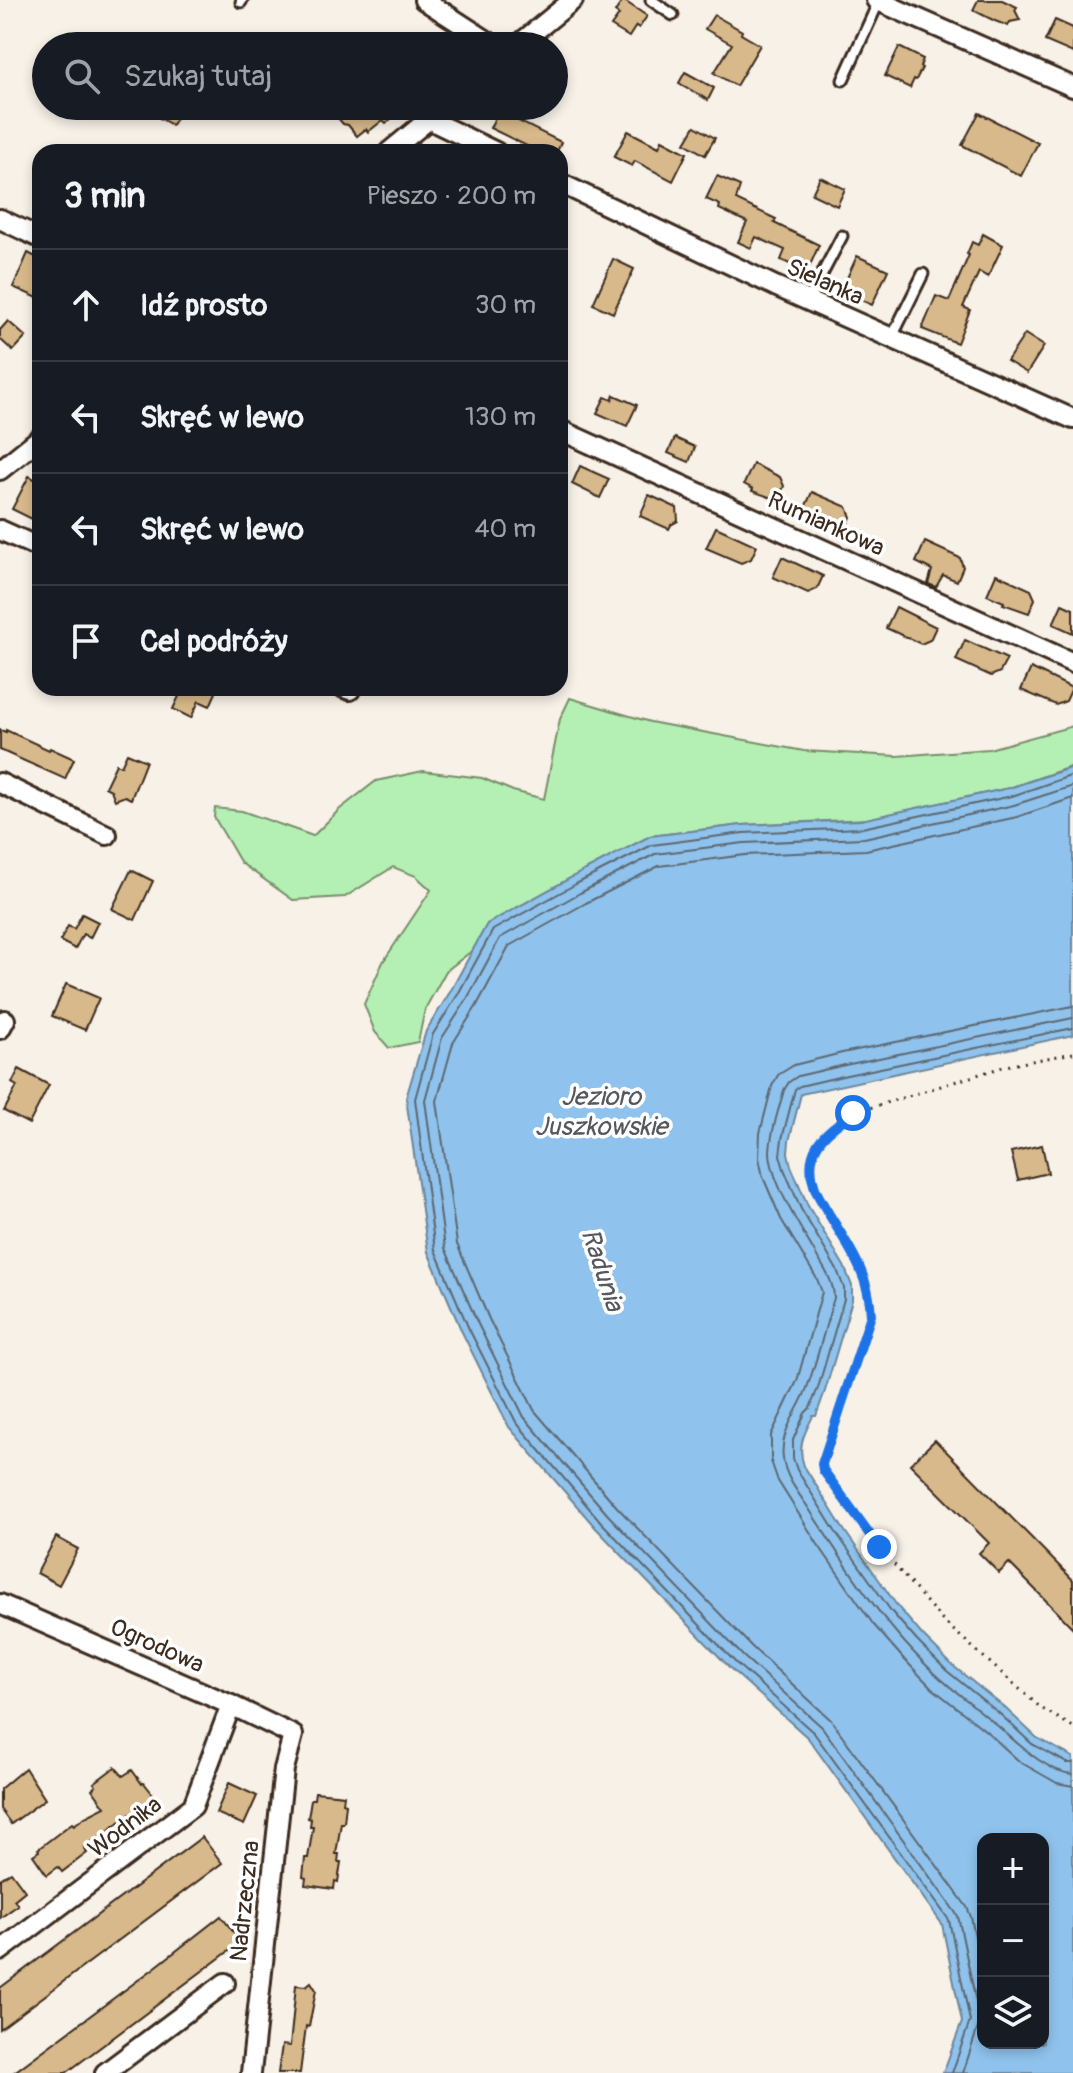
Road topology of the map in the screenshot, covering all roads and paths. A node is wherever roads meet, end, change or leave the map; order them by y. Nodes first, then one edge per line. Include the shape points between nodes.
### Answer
1 (424, 0) edge
2 (573, 0) edge
3 (651, 0) edge
4 (877, 1) edge
5 (673, 15) dead end
6 (473, 32) edge
7 (534, 32) edge
8 (843, 80) dead end
9 (1073, 87) edge
10 (428, 120) edge
11 (438, 120) edge
12 (399, 144) edge
13 (479, 144) edge
14 (568, 187) edge
15 (0, 219) edge
16 (32, 234) edge
17 (842, 236) dead end
18 (923, 274) dead end
19 (808, 301) junction
20 (892, 337) junction
21 (1073, 419) edge
22 (568, 434) edge
23 (32, 444) edge
24 (0, 470) edge
25 (0, 530) edge
26 (32, 544) edge
27 (1073, 663) edge
28 (0, 783) edge
29 (107, 835) dead end
30 (1073, 1053) edge
31 (0, 1604) edge
32 (231, 1705) junction
33 (1073, 1727) edge
34 (293, 1735) joint
35 (0, 1951) edge
36 (225, 1983) dead end
37 (105, 2073) edge
38 (251, 2073) edge

1 - 6 street
2 - 7 street
3 - 5 lane
4 - 8 lane
4 - 9 street
10 - 12 street
11 - 13 street
14 - 19 street, Sielanka
15 - 16 street
17 - 19 lane
18 - 20 lane
19 - 20 street, Sielanka
20 - 21 street, Sielanka
22 - 27 street, Rumiankowa
23 - 24 street
25 - 26 street
28 - 29 street
30 - 33 path via 1006,1066 853,1113 825,1133 810,1162 816,1191 862,1270 871,1315 823,1470 942,1620 1041,1708
31 - 32 street, Ogrodowa
32 - 34 street, Ogrodowa
32 - 35 street, Wodnika via 193,1806
34 - 38 street, Nadrzeczna via 284,1769
36 - 37 street

